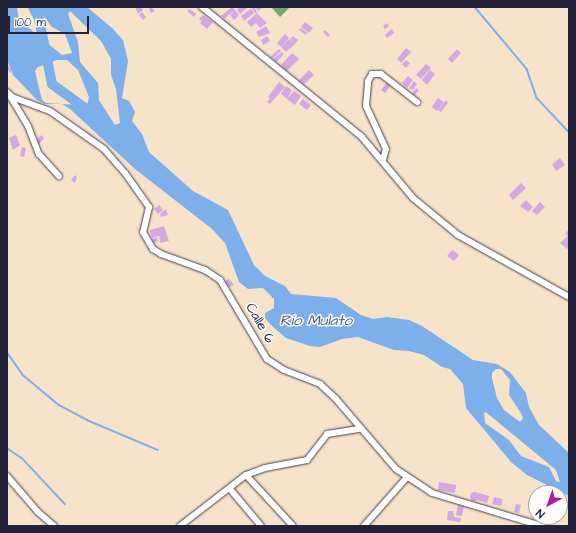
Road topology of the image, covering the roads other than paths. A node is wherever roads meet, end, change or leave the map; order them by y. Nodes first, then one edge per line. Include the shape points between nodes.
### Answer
1 (202, 7) edge
2 (8, 92) edge
3 (417, 102) dead end
4 (383, 160) junction
5 (59, 176) dead end
6 (569, 297) edge
7 (359, 429) junction
8 (246, 475) junction
9 (7, 476) edge
10 (407, 477) junction
11 (230, 489) junction
12 (54, 526) edge
13 (181, 526) edge
14 (260, 526) edge
15 (293, 526) edge
16 (364, 526) edge
17 (542, 526) edge

1 - 4 street via 361,136
2 - 5 street via 28,126 39,154
2 - 7 street, Calle 6 via 12,97 50,111 104,149 149,207 142,232 153,249 205,270 220,280 267,359 284,370 320,384 336,399
3 - 4 street via 380,74 372,74 368,81 366,106 386,149
4 - 6 street via 413,198 458,235
7 - 8 street via 327,434 306,460 265,468
7 - 10 street, Calle 6 via 396,469
8 - 11 street
8 - 15 street
9 - 12 street via 38,512
10 - 16 street
10 - 17 street, Calle 6 via 432,493
11 - 13 street
11 - 14 street

